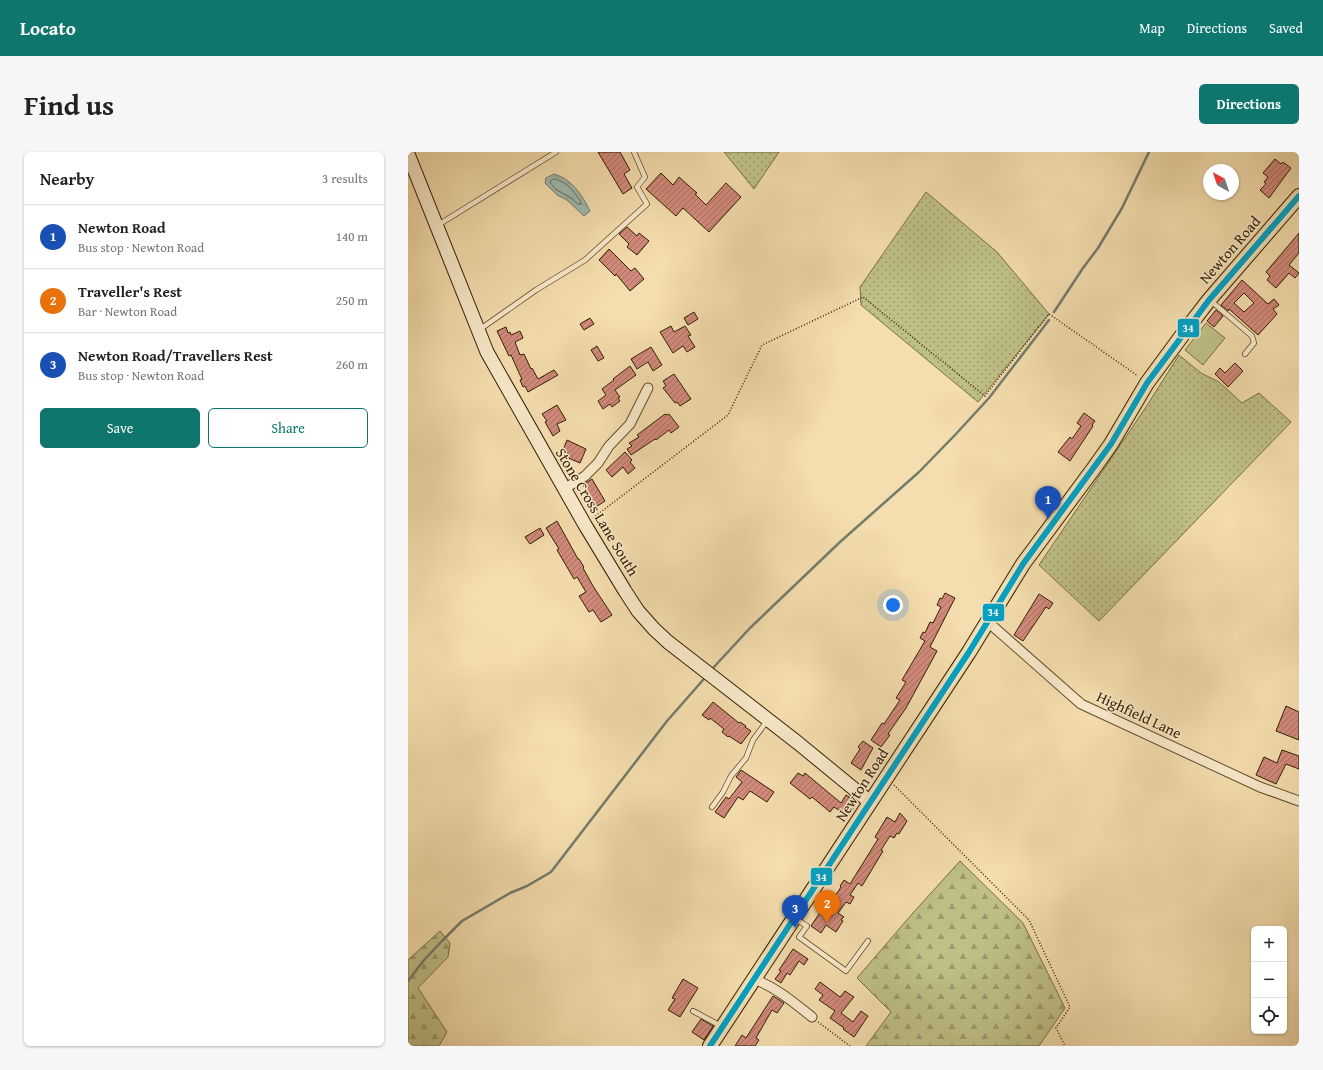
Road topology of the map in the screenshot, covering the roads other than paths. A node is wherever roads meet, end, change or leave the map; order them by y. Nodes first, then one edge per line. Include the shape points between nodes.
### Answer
1 (556, 152) edge
2 (634, 152) edge
3 (408, 154) edge
4 (1299, 196) edge
5 (436, 226) junction
6 (1210, 300) junction
7 (478, 332) junction
8 (1245, 354) dead end
9 (648, 388) dead end
10 (564, 489) junction
11 (988, 622) junction
12 (768, 719) junction
13 (1299, 801) edge
14 (870, 802) junction
15 (712, 807) dead end
16 (795, 918) junction
17 (868, 941) dead end
18 (754, 979) junction
19 (693, 1011) dead end
20 (812, 1017) road end
21 (722, 1027) junction
22 (710, 1046) edge

1 - 5 lane
2 - 7 lane via 646,177 637,186 647,204 585,260 536,290
3 - 5 street, Stone Cross Lane South
4 - 6 main road, Newton Road
5 - 7 street, Stone Cross Lane South
6 - 8 lane via 1252,336 1254,343
6 - 11 main road, Newton Road via 1148,383 1106,450 1023,564
7 - 10 street, Stone Cross Lane South
9 - 10 street via 630,424 609,446 598,463 585,476
10 - 12 street, Stone Cross Lane South via 638,611 668,642
11 - 13 street, Highfield Lane via 1081,704 1260,787
11 - 14 main road, Newton Road
12 - 14 street, Stone Cross Lane South
12 - 15 lane via 753,740 746,758 731,776
14 - 16 main road, Newton Road
16 - 17 lane via 807,926 799,937 846,970
16 - 18 main road, Newton Road
18 - 20 street via 790,998
18 - 21 main road, Newton Road
19 - 21 lane
21 - 22 main road, Newton Road

